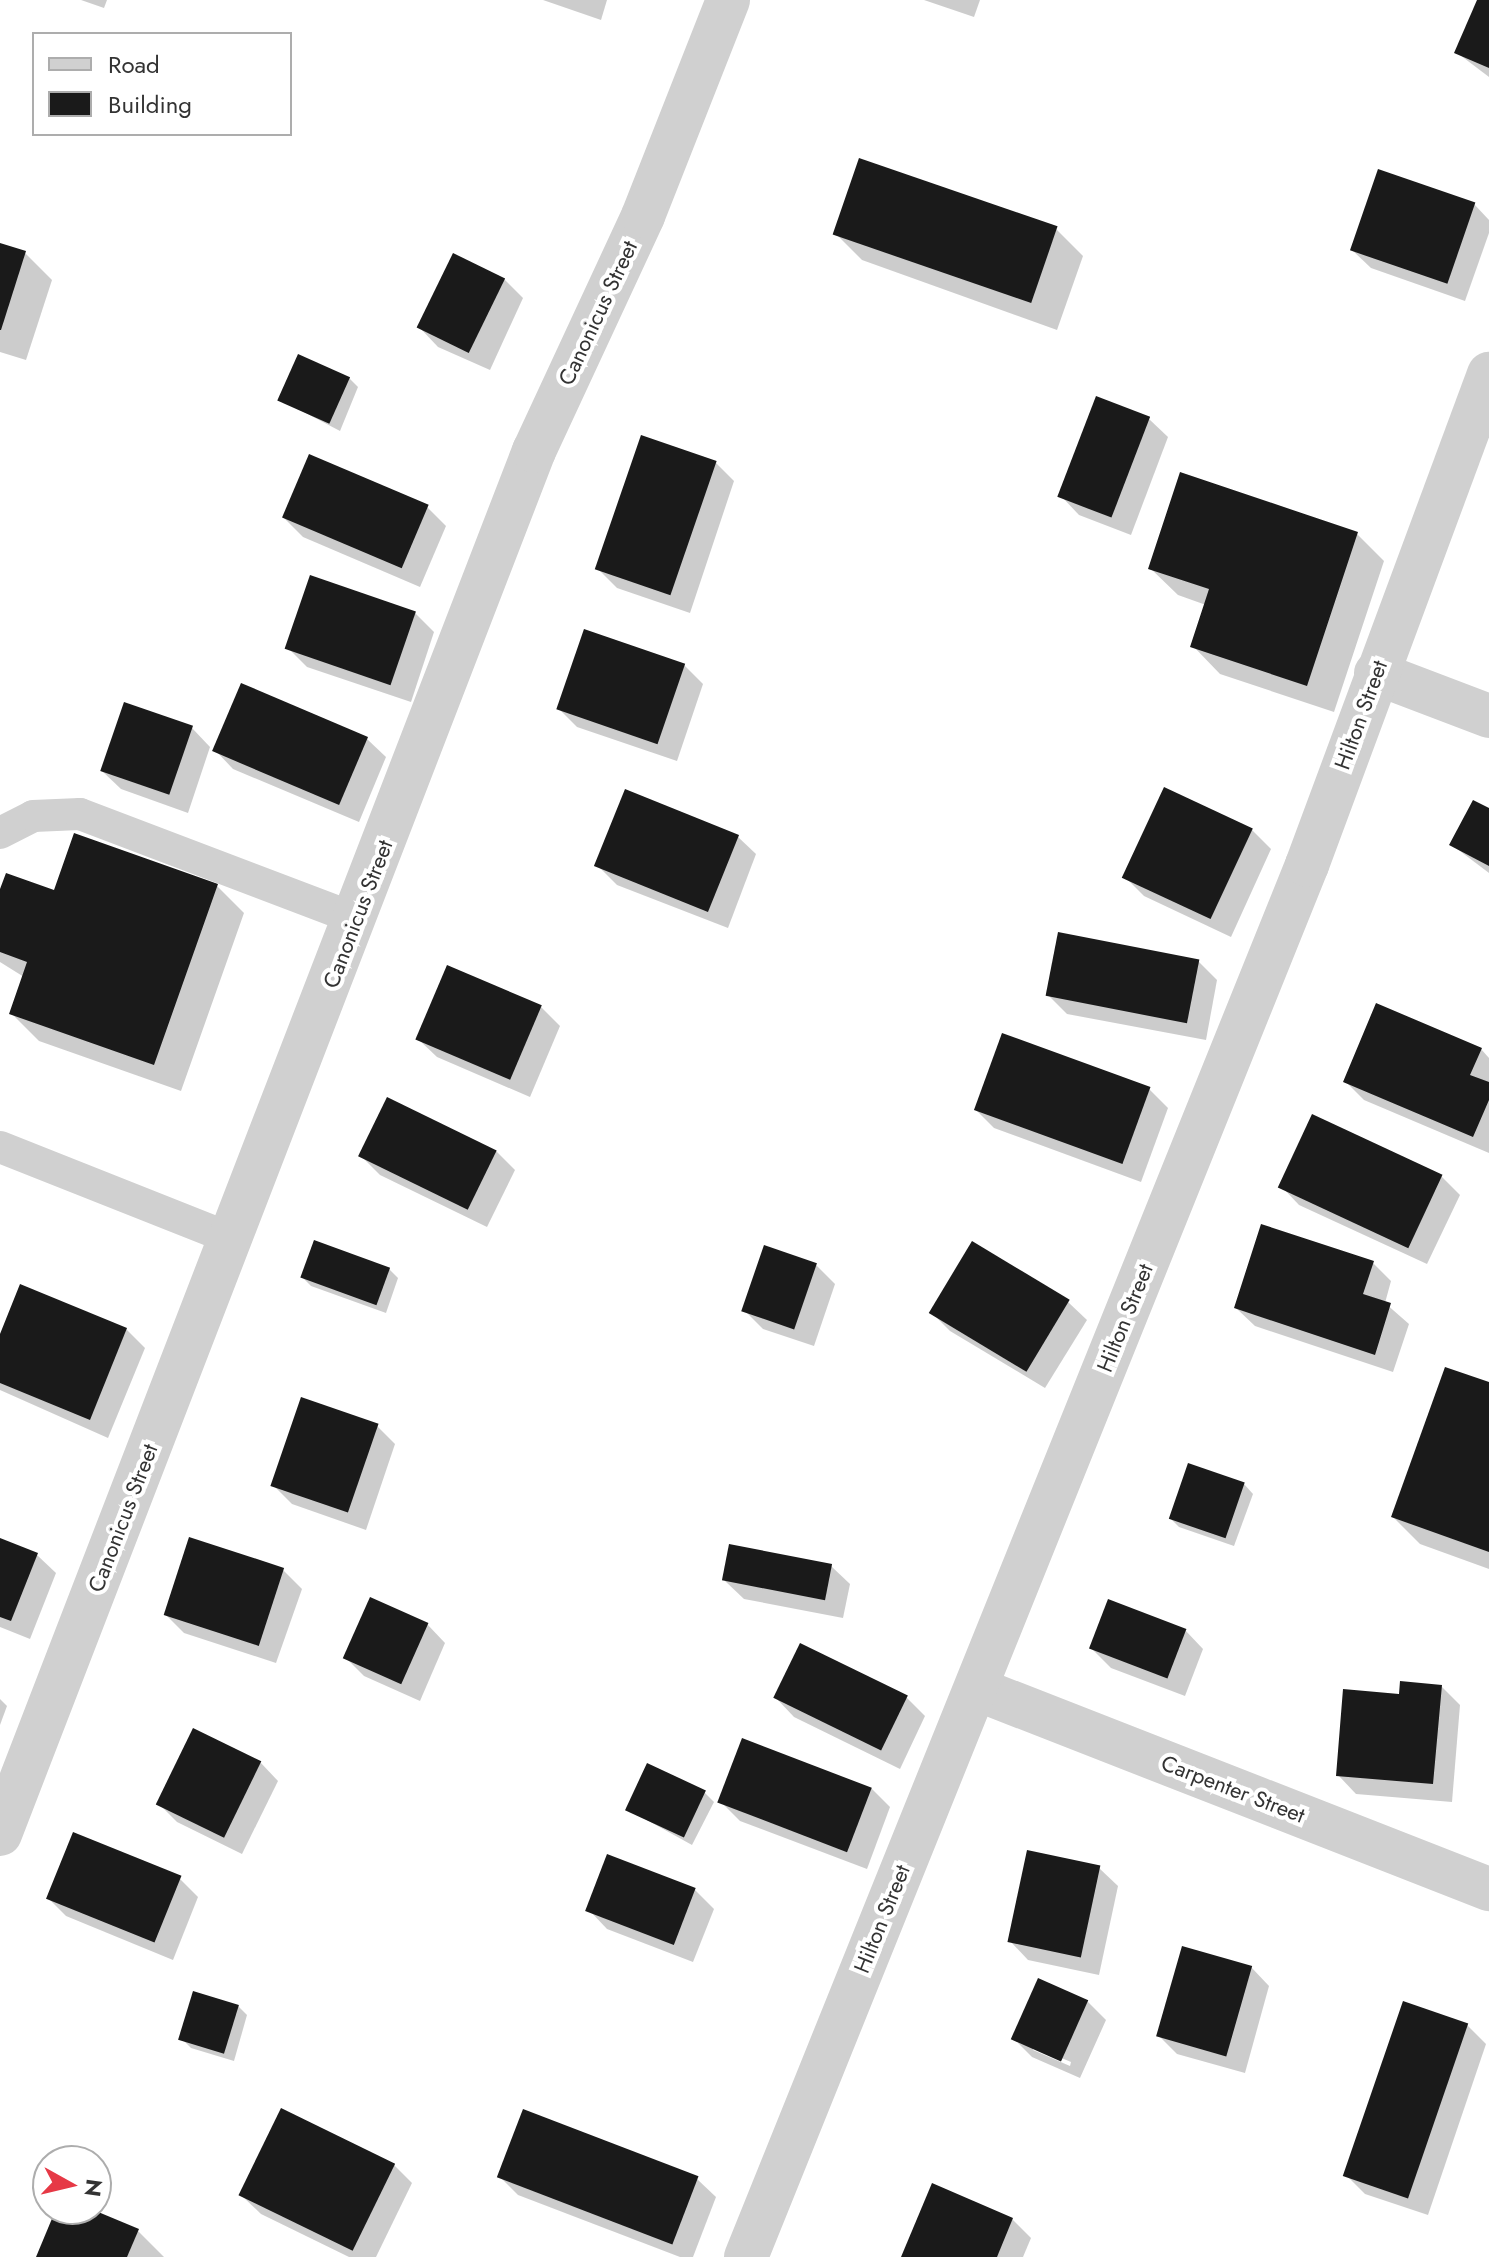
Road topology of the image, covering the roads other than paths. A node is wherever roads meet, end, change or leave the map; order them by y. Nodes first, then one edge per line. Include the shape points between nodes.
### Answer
1 (728, 0) edge
2 (1489, 374) edge
3 (1376, 673) junction
4 (1489, 716) edge
5 (0, 833) edge
6 (356, 919) junction
7 (0, 1147) edge
8 (232, 1239) junction
9 (977, 1689) junction
10 (0, 1834) edge
11 (1489, 1889) edge
12 (746, 2257) edge

1 - 6 street, Canonicus Street via 643,216 534,451
2 - 3 street, Hilton Street
3 - 4 street
3 - 9 street, Hilton Street via 1307,865
5 - 6 lane via 33,816 80,814
6 - 8 street, Canonicus Street
7 - 8 lane
8 - 10 street, Canonicus Street
9 - 11 street, Carpenter Street
9 - 12 street, Hilton Street

